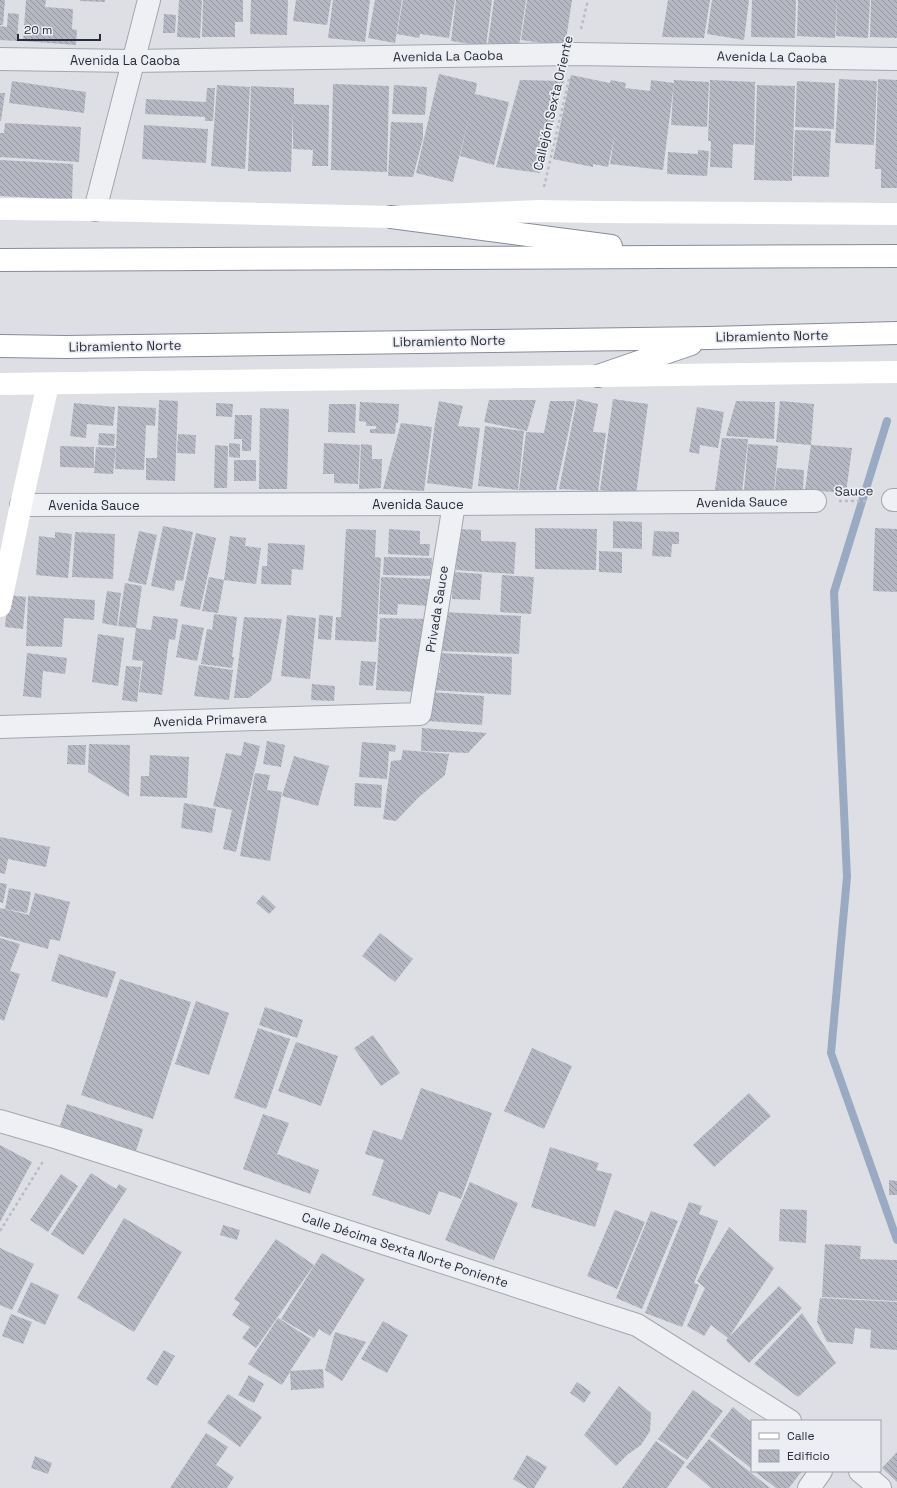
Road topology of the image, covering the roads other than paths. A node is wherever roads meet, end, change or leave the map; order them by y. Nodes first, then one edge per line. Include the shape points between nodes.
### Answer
1 (149, 0) edge
2 (0, 59) edge
3 (897, 59) edge
4 (133, 61) junction
5 (0, 209) edge
6 (95, 210) junction
7 (897, 214) edge
8 (391, 217) junction
9 (897, 256) edge
10 (696, 257) junction
11 (0, 260) edge
12 (897, 333) edge
13 (709, 338) junction
14 (0, 346) edge
15 (897, 372) edge
16 (598, 376) junction
17 (0, 384) edge
18 (48, 384) junction
19 (815, 501) road end
20 (454, 504) junction
21 (21, 505) junction
22 (0, 606) edge
23 (420, 714) joint
24 (0, 727) edge
25 (0, 1121) edge
26 (788, 1420) edge
27 (820, 1472) edge
28 (861, 1472) edge
29 (809, 1488) edge
30 (880, 1488) edge

1 - 4 street
2 - 4 street, Avenida La Caoba
3 - 4 street, Avenida La Caoba via 575,54
4 - 6 street
5 - 6 main road
6 - 8 main road
7 - 8 main road via 538,211
8 - 10 main road
9 - 10 main road
10 - 11 main road
12 - 13 main road, Libramiento Norte
13 - 14 main road, Libramiento Norte
13 - 16 main road
15 - 16 main road
16 - 18 main road
17 - 18 main road
18 - 21 main road
19 - 20 street, Avenida Sauce
20 - 21 street, Avenida Sauce
20 - 23 street, Privada Sauce
21 - 22 main road
23 - 24 street, Avenida Primavera
25 - 26 street, Calle Décima Sexta Norte Poniente via 637,1325
27 - 29 street
28 - 30 street

